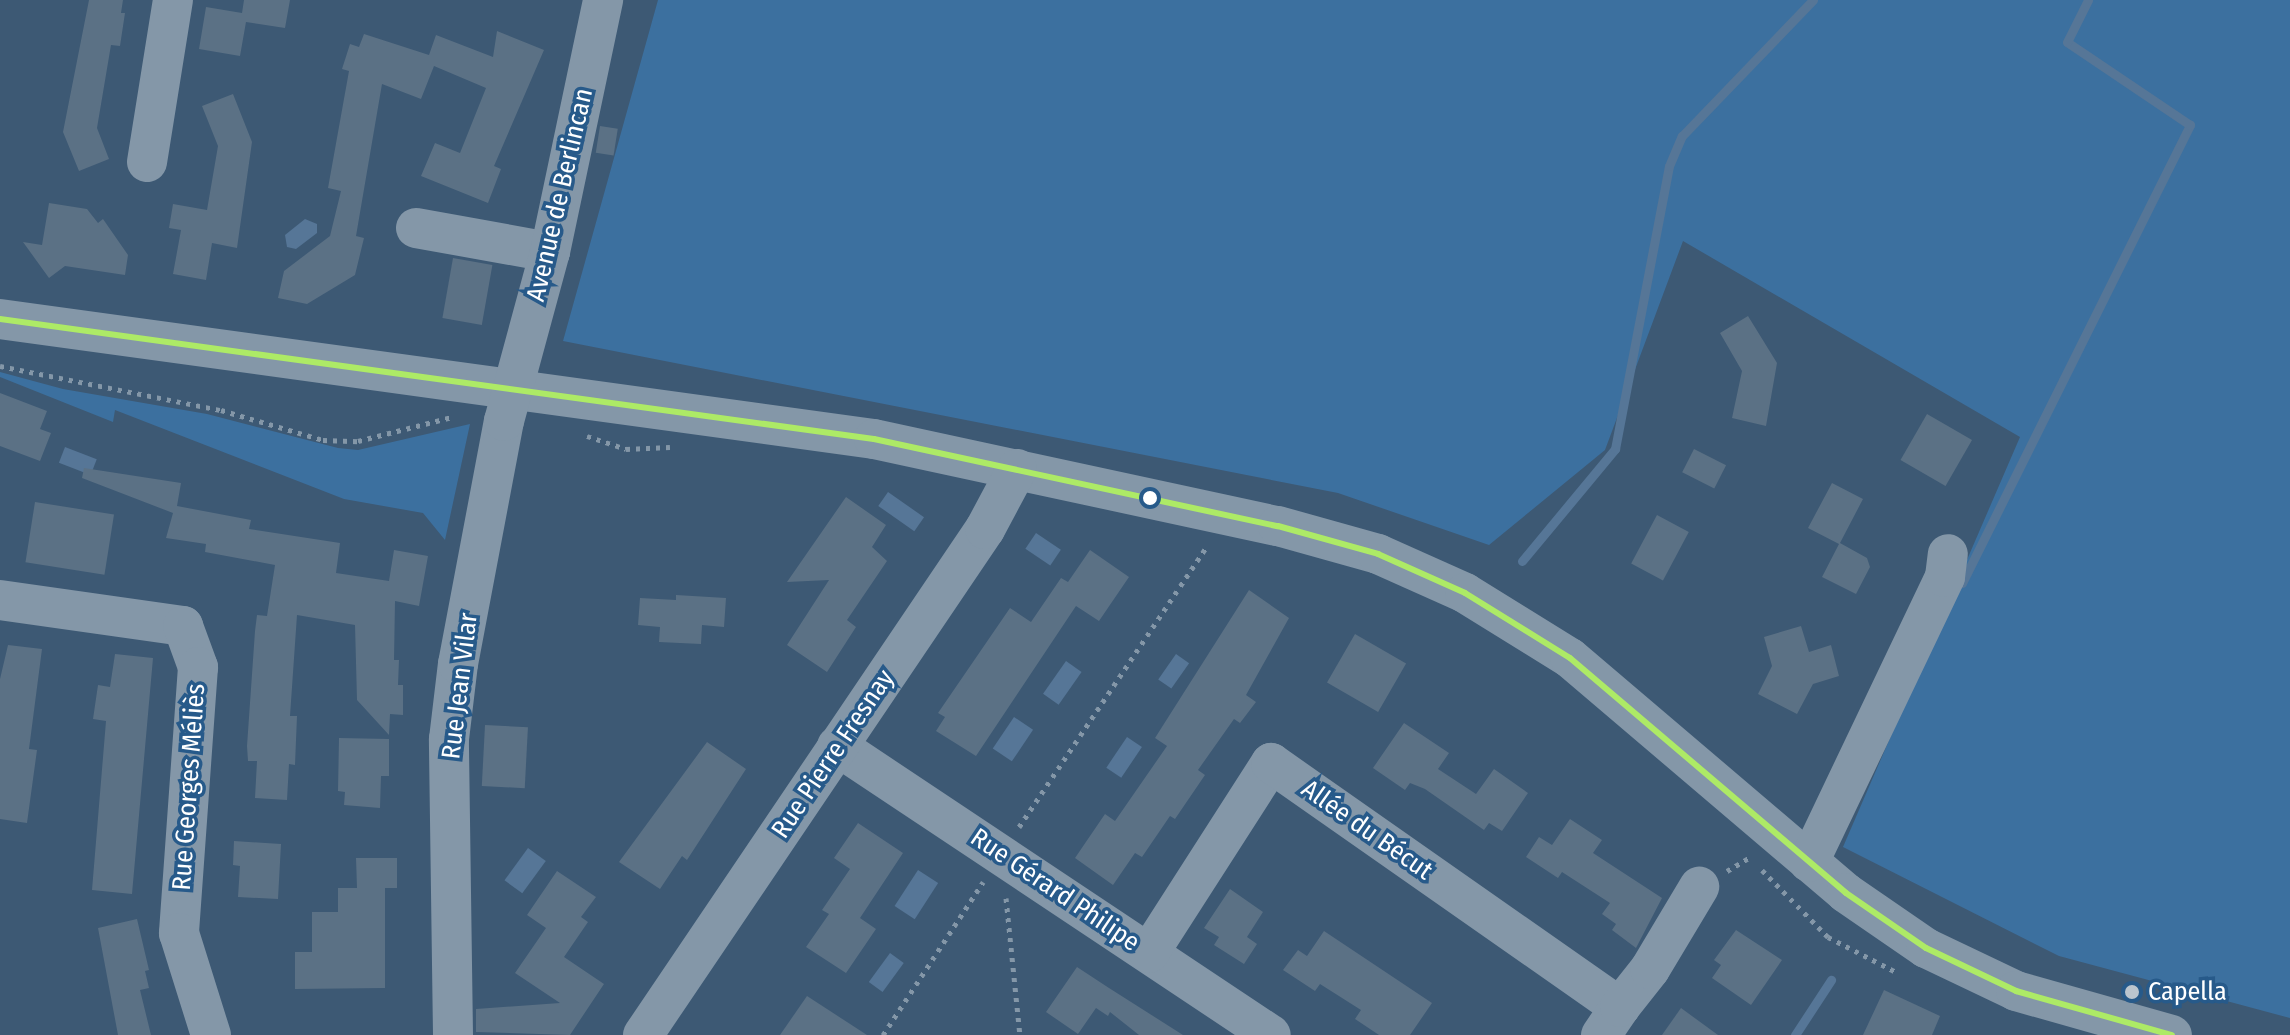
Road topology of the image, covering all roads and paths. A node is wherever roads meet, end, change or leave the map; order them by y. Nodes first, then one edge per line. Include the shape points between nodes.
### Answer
1 (173, 0) edge
2 (603, 0) edge
3 (147, 162) dead end
4 (416, 228) dead end
5 (550, 252) junction
6 (0, 319) edge
7 (0, 366) edge
8 (510, 406) junction
9 (575, 429) dead end
10 (681, 447) dead end
11 (1017, 469) junction
12 (1227, 515) junction
13 (1948, 554) dead end
14 (0, 600) edge
15 (837, 746) junction
16 (1740, 847) dead end
17 (1002, 854) junction
18 (1809, 862) junction
19 (1699, 887) dead end
20 (1149, 953) junction
21 (1907, 977) dead end
22 (1611, 1021) edge
23 (211, 1035) edge
24 (453, 1035) edge
25 (643, 1035) edge
26 (883, 1035) edge
27 (1020, 1035) edge
28 (1271, 1035) edge
29 (2172, 1035) edge

1 - 3 street
2 - 5 street, Avenue de Berlincan
4 - 5 street
5 - 8 street, Avenue de Berlincan
6 - 8 street
7 - 8 path via 221,410 340,442
8 - 11 street via 813,429
8 - 24 street, Rue Jean Vilar via 458,664 449,739
9 - 10 path via 626,449
11 - 12 street
11 - 15 street, Rue Pierre Fresnay via 985,529
12 - 17 path
12 - 18 street via 1365,550 1465,593 1620,697
13 - 18 street via 1945,577
14 - 23 street, Rue Georges Méliès via 183,626 198,667 179,933
15 - 17 street, Rue Gérard Philipe
15 - 25 street, Rue Pierre Fresnay
16 - 21 path via 1828,937
17 - 20 street, Rue Gérard Philipe
17 - 26 path
17 - 27 path
18 - 29 street via 1884,921 1970,971 2063,1008
19 - 22 street via 1650,969
20 - 22 street, Allée du Bécut via 1271,763
20 - 28 street, Rue Gérard Philipe

